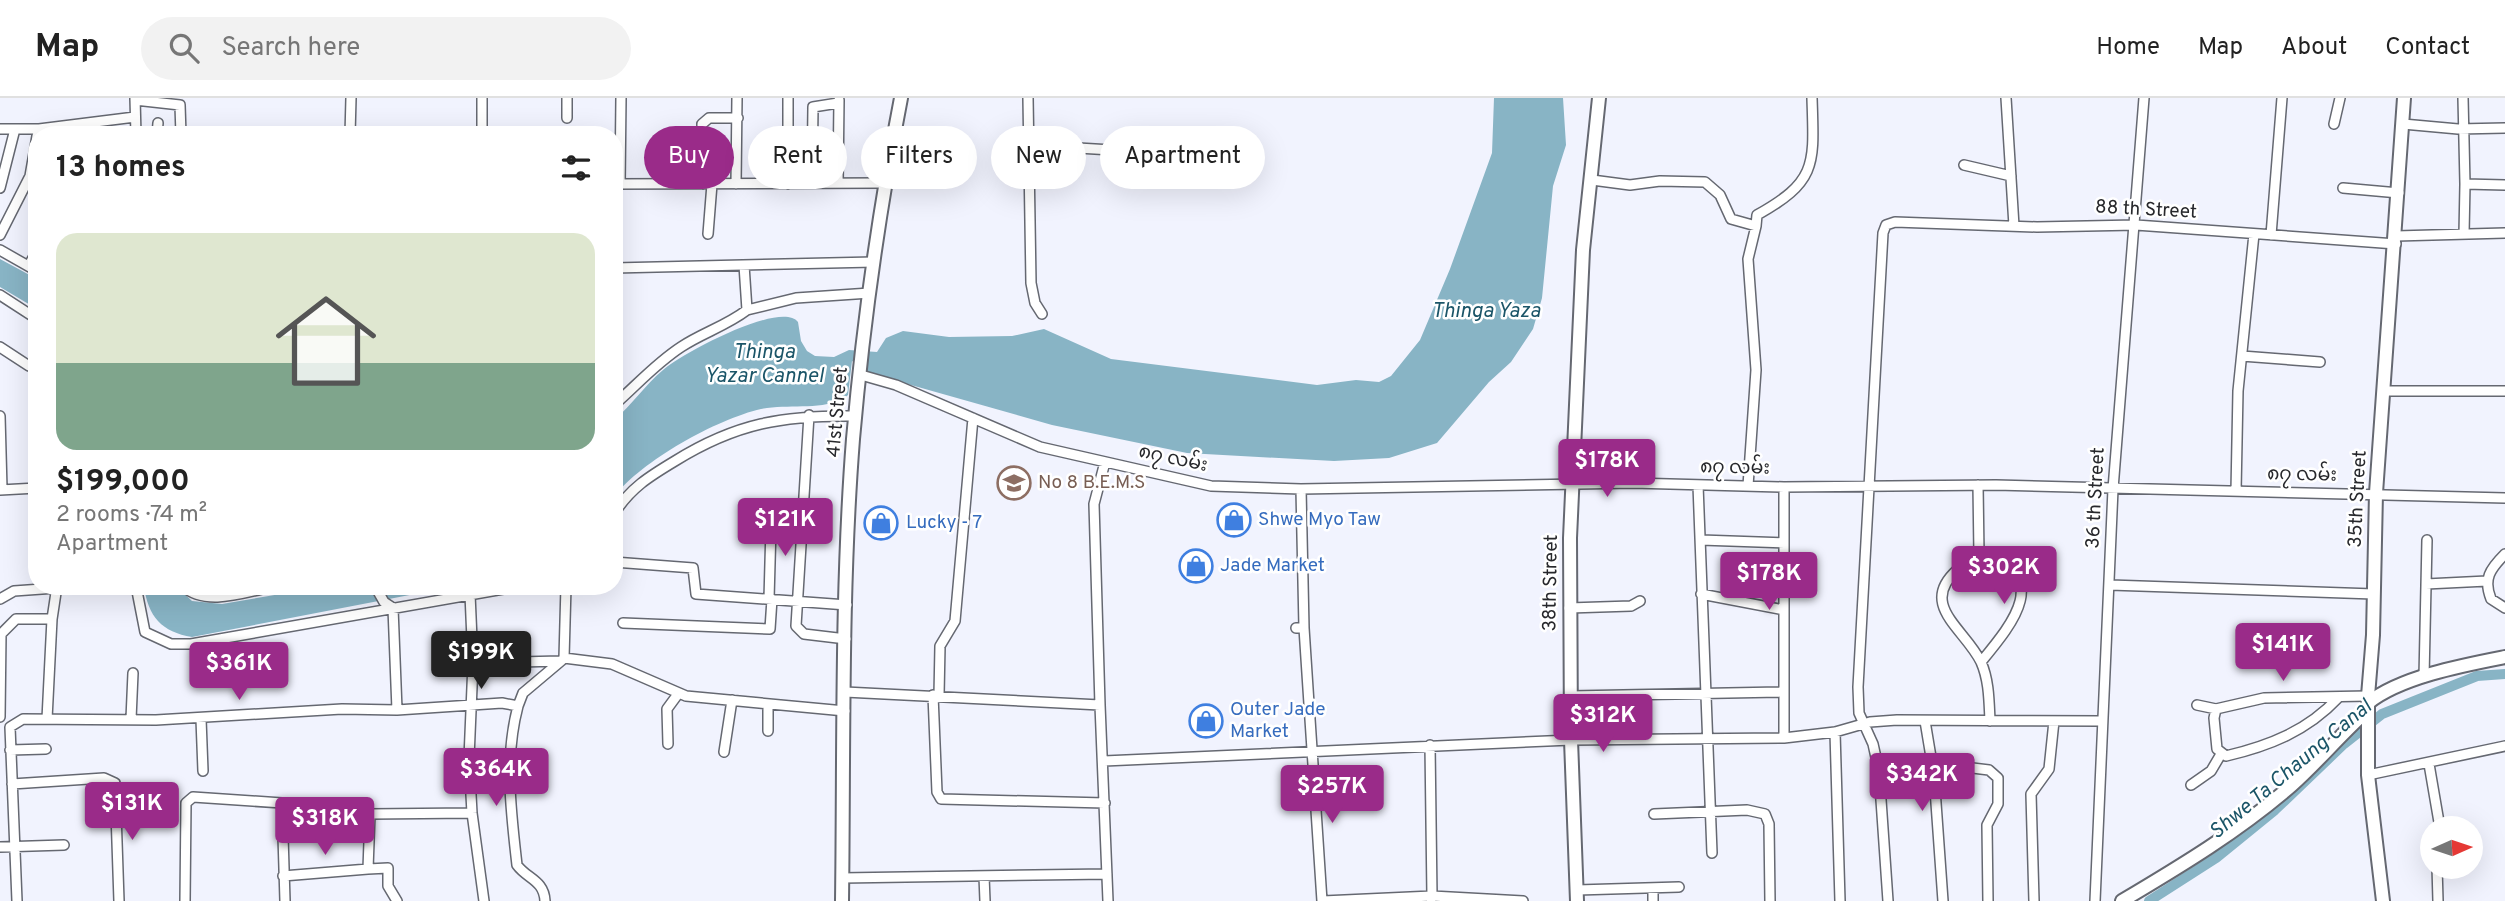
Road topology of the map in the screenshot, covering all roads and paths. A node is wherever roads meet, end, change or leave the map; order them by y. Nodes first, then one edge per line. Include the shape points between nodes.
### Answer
1 (351, 98) edge
2 (482, 98) edge
3 (567, 98) edge
4 (621, 98) edge
5 (737, 98) edge
6 (788, 98) edge
7 (901, 98) edge
8 (1028, 98) edge
9 (1599, 98) edge
10 (1812, 98) edge
11 (2006, 98) edge
12 (2144, 98) edge
13 (2282, 98) edge
14 (2340, 98) edge
15 (2404, 98) edge
16 (2463, 98) edge
17 (135, 99) edge
18 (839, 101) edge
19 (135, 117) junction
20 (567, 117) dead end
21 (738, 118) junction
22 (159, 123) dead end
23 (2334, 124) dead end
24 (2403, 124) junction
25 (80, 126) edge
26 (136, 126) edge
27 (158, 126) edge
28 (181, 126) edge
29 (350, 126) edge
30 (482, 126) edge
31 (620, 126) edge
32 (702, 126) edge
33 (788, 126) edge
34 (813, 126) edge
35 (839, 126) edge
36 (895, 126) edge
37 (1028, 126) edge
38 (2505, 128) edge
39 (15, 129) junction
40 (2464, 129) junction
41 (0, 130) edge
42 (28, 131) edge
43 (1964, 165) dead end
44 (2011, 176) junction
45 (28, 180) edge
46 (1592, 180) junction
47 (623, 184) edge
48 (644, 184) edge
49 (736, 184) joint
50 (748, 184) edge
51 (2465, 184) junction
52 (2505, 185) edge
53 (0, 188) edge
54 (2343, 188) dead end
55 (707, 189) edge
56 (883, 189) edge
57 (1029, 189) edge
58 (2399, 193) junction
59 (2136, 225) junction
60 (1756, 226) junction
61 (2014, 226) junction
62 (708, 233) dead end
63 (2505, 233) edge
64 (2254, 234) junction
65 (2464, 234) junction
66 (0, 235) edge
67 (2271, 236) junction
68 (2396, 240) junction
69 (0, 250) edge
70 (874, 262) junction
71 (28, 265) edge
72 (744, 265) junction
73 (623, 268) edge
74 (870, 293) junction
75 (0, 295) edge
76 (747, 310) junction
77 (28, 313) edge
78 (1042, 314) dead end
79 (0, 347) edge
80 (2242, 356) junction
81 (2320, 362) dead end
82 (28, 365) edge
83 (861, 374) junction
84 (2385, 391) junction
85 (2505, 391) edge
86 (623, 397) edge
87 (809, 415) junction
88 (0, 416) edge
89 (856, 416) junction
90 (973, 418) junction
91 (1105, 462) junction
92 (1575, 485) junction
93 (1698, 485) junction
94 (1978, 485) junction
95 (1748, 486) junction
96 (1869, 486) junction
97 (1784, 487) junction
98 (28, 488) edge
99 (1301, 489) junction
100 (2113, 489) junction
101 (1, 490) edge
102 (2236, 491) junction
103 (2376, 493) junction
104 (2505, 498) edge
105 (623, 502) edge
106 (771, 527) dead end
107 (1701, 540) junction
108 (2427, 540) dead end
109 (1784, 543) junction
110 (1979, 554) junction
111 (2505, 554) edge
112 (623, 563) edge
113 (2487, 581) junction
114 (2426, 584) junction
115 (2110, 585) junction
116 (28, 590) edge
117 (1701, 594) junction
118 (2374, 594) junction
119 (56, 595) edge
120 (138, 595) edge
121 (195, 595) edge
122 (223, 595) edge
123 (380, 595) edge
124 (464, 595) edge
125 (470, 595) edge
126 (566, 595) edge
127 (0, 599) edge
128 (770, 599) junction
129 (797, 601) junction
130 (1640, 601) dead end
131 (847, 605) junction
132 (393, 608) junction
133 (1569, 608) junction
134 (2505, 608) edge
135 (1784, 610) junction
136 (52, 619) junction
137 (622, 623) dead end
138 (846, 639) junction
139 (0, 655) edge
140 (2505, 657) edge
141 (562, 660) junction
142 (1981, 662) junction
143 (473, 663) junction
144 (133, 673) dead end
145 (2424, 677) junction
146 (845, 692) junction
147 (1783, 692) junction
148 (678, 694) junction
149 (1706, 694) junction
150 (936, 695) junction
151 (1571, 696) junction
152 (2338, 698) junction
153 (732, 700) junction
154 (768, 704) junction
155 (1100, 705) junction
156 (2197, 705) dead end
157 (518, 706) junction
158 (472, 707) junction
159 (2216, 709) junction
160 (397, 710) junction
161 (845, 711) junction
162 (2368, 713) junction
163 (1, 717) edge
164 (47, 719) junction
165 (131, 719) junction
166 (201, 719) junction
167 (1990, 720) junction
168 (1925, 721) junction
169 (2054, 721) junction
170 (2101, 721) junction
171 (16, 722) junction
172 (1861, 724) junction
173 (768, 731) dead end
174 (1835, 732) junction
175 (1708, 738) junction
176 (1784, 738) junction
177 (1571, 740) junction
178 (668, 744) dead end
179 (1430, 745) junction
180 (2505, 746) edge
181 (47, 749) dead end
182 (10, 750) junction
183 (1310, 750) junction
184 (724, 752) dead end
185 (2221, 754) junction
186 (1104, 761) junction
187 (1932, 763) junction
188 (2429, 764) junction
189 (203, 771) dead end
190 (2368, 775) junction
191 (12, 784) junction
192 (2190, 785) dead end
193 (1105, 803) junction
194 (13, 806) junction
195 (0, 808) edge
196 (1710, 810) junction
197 (472, 813) junction
198 (1654, 814) dead end
199 (2438, 816) edge
200 (64, 845) dead end
201 (15, 846) junction
202 (0, 847) edge
203 (1712, 853) dead end
204 (368, 869) junction
205 (1107, 874) junction
206 (283, 876) junction
207 (984, 876) junction
208 (842, 878) junction
209 (2437, 879) edge
210 (1679, 887) dead end
211 (1653, 888) junction
212 (1577, 896) edge
213 (1431, 898) edge
214 (1398, 899) edge
215 (18, 901) edge
216 (119, 901) edge
217 (185, 901) edge
218 (285, 901) edge
219 (397, 901) edge
220 (484, 901) edge
221 (545, 901) edge
222 (842, 901) edge
223 (985, 901) edge
224 (1108, 901) edge
225 (1322, 901) edge
226 (1523, 901) edge
227 (1653, 901) edge
228 (1770, 901) edge
229 (1840, 901) edge
230 (1888, 901) edge
231 (1943, 901) edge
232 (1988, 901) edge
233 (2034, 901) edge
234 (2095, 901) edge
235 (2122, 901) edge
236 (2383, 901) edge
237 (2438, 901) edge

1 - 29 street
2 - 30 street
3 - 20 street
4 - 31 street
5 - 21 street
6 - 33 street
7 - 36 main road, 41st Street
8 - 37 street
9 - 46 main road, 38th Street
10 - 60 street via 1807,178 1757,215
11 - 44 street
12 - 59 street, 36 th Street
13 - 67 street
14 - 23 street
15 - 24 main road, 35th Street
16 - 40 street
17 - 19 street
17 - 28 street via 180,105
18 - 34 street via 813,107
18 - 35 street
19 - 25 street
19 - 26 street
21 - 32 street via 709,118
21 - 49 street
22 - 27 street
24 - 40 street
24 - 58 main road, 35th Street
38 - 40 street
39 - 41 street
39 - 42 street
39 - 53 street
40 - 51 street
43 - 44 street
44 - 61 street
45 - 66 street
46 - 60 street via 1629,185 1705,183 1720,195 1731,219
46 - 92 main road, 38th Street via 1583,250
47 - 48 street
49 - 50 street
51 - 52 street
51 - 65 street
54 - 58 street
55 - 62 street
56 - 70 main road, 41st Street
57 - 78 street via 1031,283
58 - 68 main road, 35th Street
59 - 61 street, 88 th Street
59 - 64 street, 88 th Street
59 - 100 street, 36 th Street
60 - 95 street via 1748,260 1756,370
61 - 96 street, 88 th Street via 1886,225
63 - 65 street, 88 th Street
64 - 67 street, 88 th Street
64 - 80 street
65 - 68 street, 88 th Street
67 - 68 street, 88 th Street
68 - 84 main road, 35th Street
69 - 71 street
70 - 72 street
70 - 74 main road, 41st Street
72 - 73 street
72 - 76 street
74 - 76 street via 796,298
74 - 83 main road, 41st Street
75 - 77 street
76 - 86 street via 662,360
79 - 82 street
80 - 81 street
80 - 102 street
83 - 89 main road, 41st Street
83 - 90 street, ၈၇ လမ်း
84 - 85 street
84 - 103 main road, 35th Street
87 - 89 street
87 - 105 street via 745,426 706,442 636,484
87 - 129 street
88 - 101 street
89 - 131 main road, 41st Street
90 - 91 street, ၈၇ လမ်း via 1040,447
90 - 150 street via 955,621 940,646
91 - 99 street, ၈၇ လမ်း via 1211,486
91 - 155 street via 1094,504
92 - 93 street, ၈၇ လမ်း
92 - 99 street, ၈၇ လမ်း
92 - 133 main road, 38th Street
93 - 95 street, ၈၇ လမ်း
93 - 107 street
94 - 96 street, ၈၇ လမ်း
94 - 100 street, ၈၇ လမ်း
94 - 110 street
95 - 97 street, ၈၇ လမ်း
96 - 97 street, ၈၇ လမ်း
96 - 172 street via 1858,687
97 - 109 street
98 - 101 street
99 - 183 street via 1300,628
100 - 102 street, ၈၇ လမ်း
100 - 115 street, 36 th Street
102 - 103 street, ၈၇ လမ်း
103 - 104 street, ၈၇ လမ်း
103 - 118 main road, 35th Street
106 - 128 street
107 - 109 street
107 - 117 street
108 - 114 street
109 - 135 street
110 - 142 street via 1945,583 1941,600
110 - 142 street via 2001,561 2016,573 2022,594 2014,618
111 - 113 street via 2490,569
112 - 128 street via 693,568 696,594
113 - 114 street
113 - 134 street via 2491,599
114 - 145 street
115 - 118 street
115 - 170 street, 36 th Street
116 - 127 street
117 - 135 street
117 - 149 street
118 - 162 main road, 35th Street
119 - 136 street
120 - 132 street via 145,632 171,643 191,644
121 - 122 street
123 - 132 street
124 - 132 street
125 - 143 street
126 - 141 street
128 - 129 street
128 - 137 street via 770,629
129 - 131 street
129 - 138 street via 799,632
130 - 133 street via 1631,606
131 - 138 main road, 41st Street
132 - 160 street
133 - 151 main road, 38th Street
135 - 147 street
136 - 139 street via 15,619 1,634
136 - 164 street
138 - 146 main road, 41st Street
139 - 163 street
140 - 145 main road
141 - 143 street
141 - 148 street via 612,664
141 - 157 street via 523,693
142 - 167 street via 1988,683
143 - 158 street
144 - 165 street
145 - 162 main road via 2388,691
146 - 150 street
146 - 161 main road, 41st Street
147 - 149 street
147 - 176 street
148 - 153 street
148 - 178 street via 667,709
149 - 151 street
149 - 175 street
150 - 155 street
150 - 193 street via 937,792 941,799
151 - 177 main road, 38th Street
152 - 159 street via 2264,698
152 - 162 street
152 - 185 street via 2320,716 2280,740
153 - 154 street
153 - 184 street
154 - 161 street
154 - 173 street
155 - 186 street
156 - 159 street
157 - 158 street
157 - 221 street via 510,761 517,865 539,882
158 - 160 street
158 - 197 street via 468,725
159 - 185 street via 2214,733
160 - 166 street via 342,709
161 - 208 main road, 41st Street
162 - 190 main road, 35th Street
162 - 235 main road via 2245,823
163 - 171 street
164 - 165 street
164 - 171 street
165 - 166 street
166 - 189 street
167 - 168 street
167 - 169 street
168 - 172 street
168 - 187 street
169 - 170 street
169 - 233 street via 2049,769 2031,794
170 - 234 street, 36 th Street
171 - 182 street via 9,731
172 - 174 street
172 - 230 street via 1873,744 1880,771
174 - 176 street
174 - 229 street
175 - 176 street
175 - 177 street
175 - 196 street
177 - 179 street
177 - 212 main road, 38th Street
179 - 183 street
179 - 213 street
180 - 188 street
181 - 182 street
182 - 191 street
183 - 186 street
183 - 225 street
185 - 192 street via 2211,771
186 - 193 street
187 - 231 street
187 - 232 street via 1989,770 1998,778 1998,804 1987,822
188 - 190 street
188 - 199 street
190 - 236 main road, 35th Street
191 - 194 street
191 - 216 street via 104,778 115,783
193 - 205 street
194 - 195 street
194 - 201 street
196 - 198 street
196 - 203 street
196 - 228 street via 1759,811 1768,817
197 - 204 street via 370,814
197 - 220 street
200 - 201 street
201 - 202 street
201 - 215 street
204 - 206 street
204 - 219 street via 388,867 388,887
205 - 207 street
205 - 224 street
206 - 217 street via 282,803 190,797 186,803
206 - 218 street
207 - 208 street
207 - 223 street
208 - 222 main road, 41st Street
209 - 237 street
210 - 211 street
211 - 212 street
211 - 227 street
213 - 214 street
213 - 226 street
214 - 225 street

